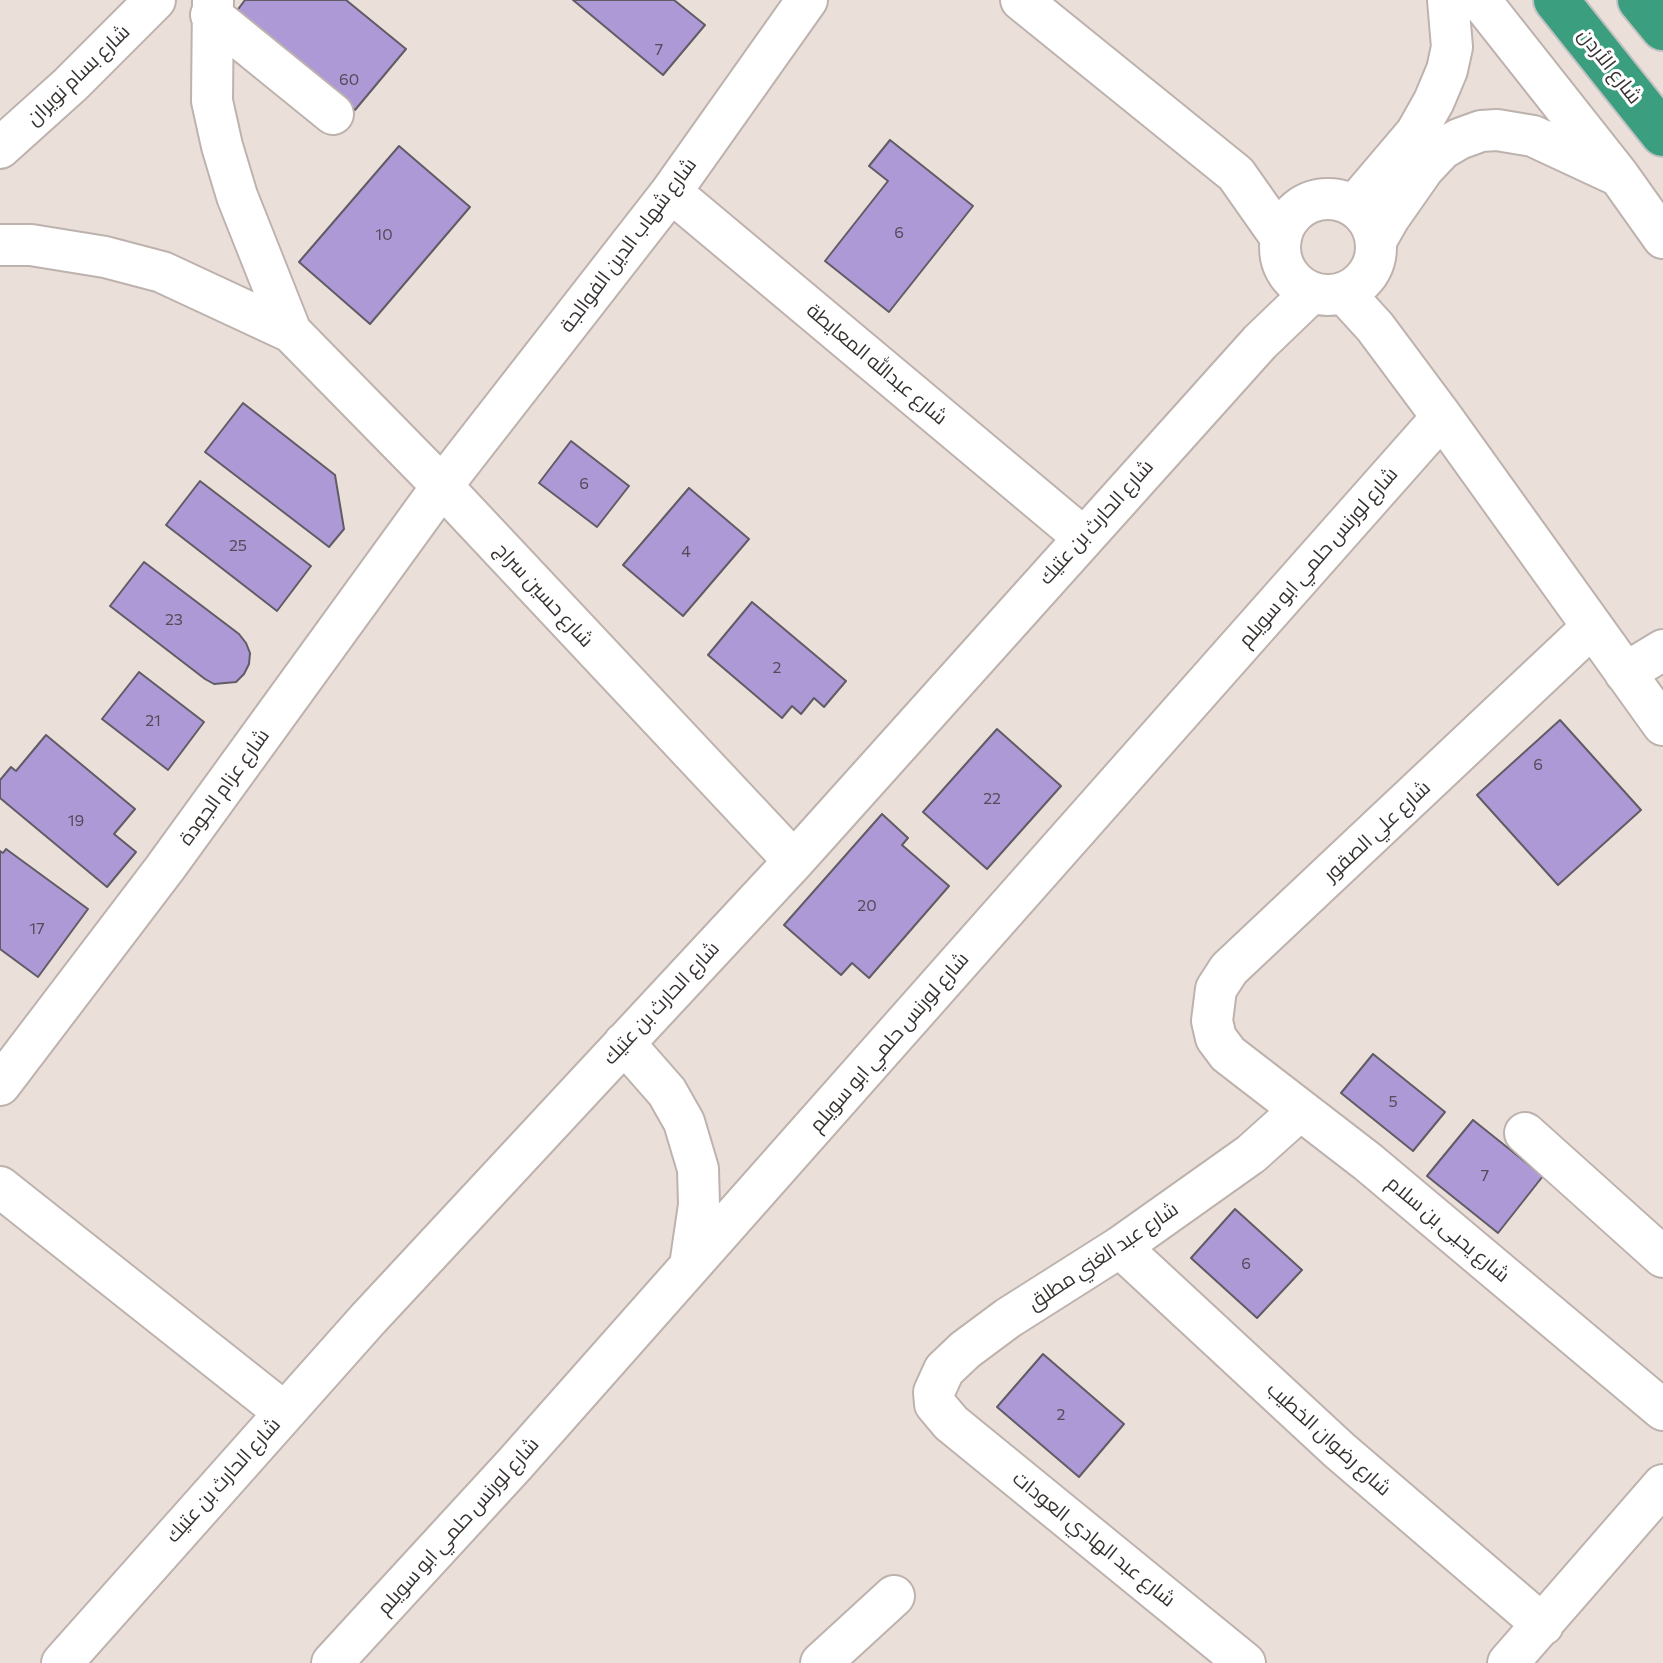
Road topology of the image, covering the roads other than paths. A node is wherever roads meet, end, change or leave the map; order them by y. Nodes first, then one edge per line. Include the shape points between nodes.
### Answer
1 (155, 0) edge
2 (807, 0) edge
3 (1021, 0) edge
4 (1448, 0) edge
5 (1480, 0) edge
6 (1556, 0) edge
7 (1640, 0) edge
8 (212, 8) edge
9 (1663, 28) edge
10 (333, 114) dead end
11 (1663, 134) edge
12 (0, 148) edge
13 (1236, 174) junction
14 (1619, 176) junction
15 (671, 192) junction
16 (1312, 201) junction
17 (1354, 206) junction
18 (1663, 238) edge
19 (0, 245) edge
20 (1328, 268) junction
21 (291, 332) junction
22 (1442, 417) junction
23 (442, 486) junction
24 (1083, 537) junction
25 (1592, 627) junction
26 (1663, 650) edge
27 (1625, 673) junction
28 (1663, 725) edge
29 (794, 861) junction
30 (624, 1043) junction
31 (1228, 1054) joint
32 (0, 1085) edge
33 (1300, 1110) junction
34 (1525, 1133) dead end
35 (0, 1187) edge
36 (1120, 1247) junction
37 (1663, 1257) edge
38 (690, 1266) junction
39 (1663, 1410) edge
40 (284, 1412) junction
41 (942, 1415) joint
42 (1663, 1485) edge
43 (894, 1596) dead end
44 (1543, 1625) junction
45 (1239, 1661) edge
46 (62, 1663) edge
47 (332, 1663) edge
48 (821, 1663) edge
49 (1508, 1663) edge

1 - 12 street, شارع بسام نويران
2 - 15 street, شارع شهاب الدين الفوالجة
3 - 13 street
4 - 17 street via 1452,47 1434,101 1416,133
5 - 14 street, شارع الحارث بن عتيك
6 - 11 highway, شارع الأردن
7 - 9 highway
8 - 10 street
8 - 21 street, شارع حسين سراج via 212,101 222,146
13 - 16 street
13 - 20 street
14 - 18 street, شارع الحارث بن عتيك
14 - 20 street, شارع الحارث بن عتيك via 1533,136 1481,131 1459,139 1433,159
15 - 23 street, شارع شهاب الدين الفوالجة
15 - 24 street, شارع عبدالله المعايطة
16 - 17 street via 1329,198
16 - 20 street via 1286,222
17 - 20 street via 1371,223
19 - 21 street, شارع حسين سراج via 105,257 162,272
20 - 22 street
20 - 24 street, شارع الحارث بن عتيك
21 - 23 street, شارع حسين سراج
22 - 25 street
22 - 38 street, شارع لورنس حلمي ابو سويلم
23 - 29 street, شارع حسين سراج
23 - 32 street, شارع عزام الجودة
24 - 29 street, شارع الحارث بن عتيك
25 - 27 street
25 - 31 street, شارع علي الصقور via 1229,969 1216,989 1212,1021
26 - 27 street
27 - 28 street
29 - 30 street, شارع الحارث بن عتيك
30 - 38 street via 667,1092 684,1122 698,1169
30 - 40 street, شارع الحارث بن عتيك
31 - 33 street, شارع يحيى بن سلام
33 - 36 street, شارع عبد الغني مطلق via 1251,1154
33 - 39 street, شارع يحيى بن سلام
34 - 37 street
35 - 40 street
36 - 41 street, شارع عبد الغني مطلق via 965,1350 937,1381 935,1404
36 - 44 street, شارع رضوان الخطيب via 1339,1450
38 - 47 street, شارع لورنس حلمي ابو سويلم
40 - 46 street, شارع الحارث بن عتيك
41 - 45 street, شارع عبد الهادي العودات
42 - 44 street
43 - 48 street
44 - 49 street

